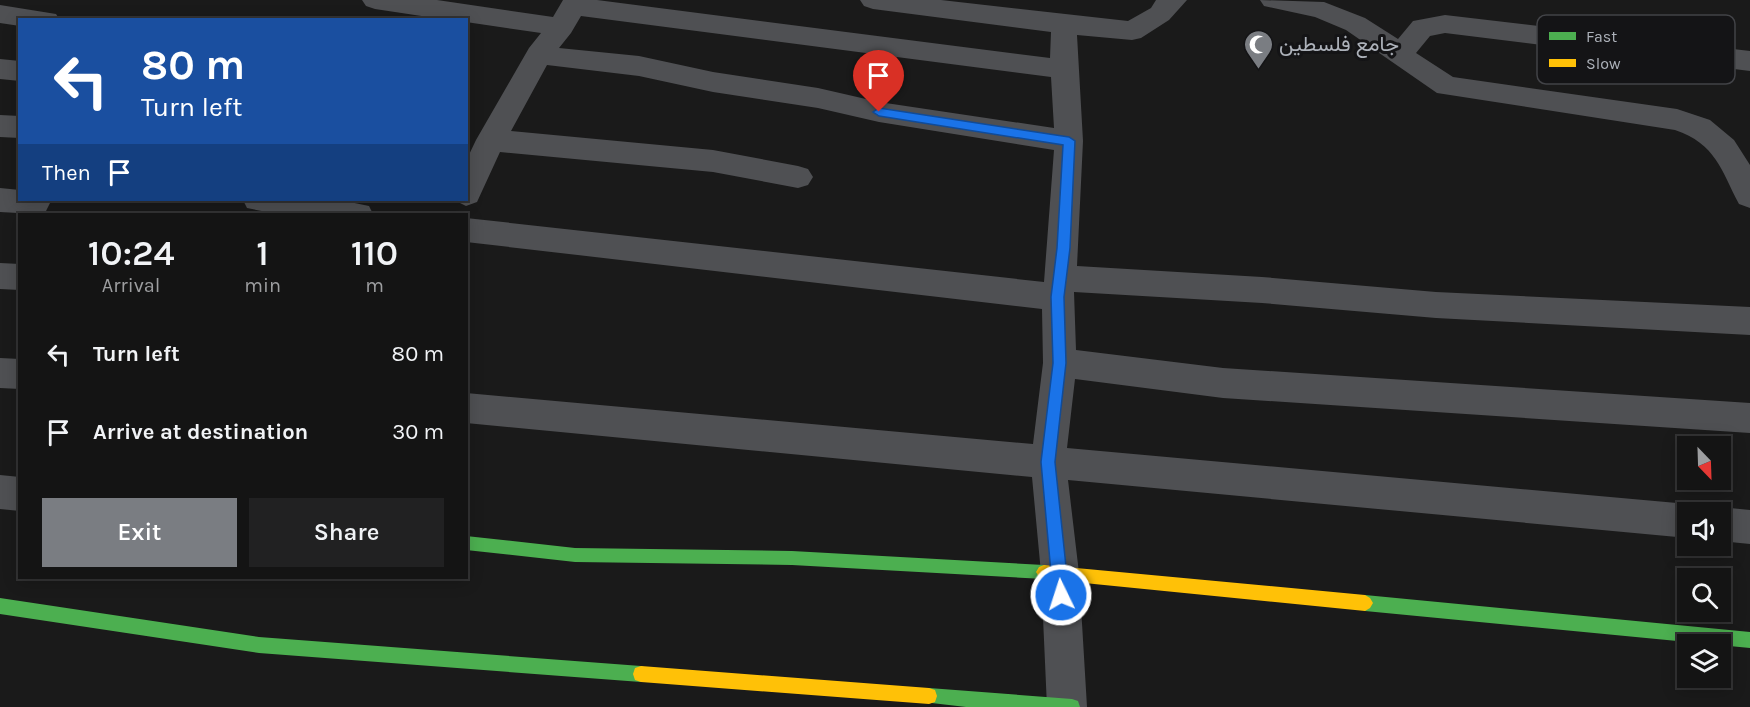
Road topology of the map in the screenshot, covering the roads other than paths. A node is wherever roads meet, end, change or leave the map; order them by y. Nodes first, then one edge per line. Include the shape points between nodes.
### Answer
1 (375, 0) edge
2 (873, 0) edge
3 (1174, 0) edge
4 (1273, 0) edge
5 (1017, 9) edge
6 (571, 11) edge
7 (0, 14) edge
8 (31, 18) edge
9 (1064, 25) junction
10 (1537, 35) edge
11 (1401, 53) junction
12 (539, 55) junction
13 (1735, 59) edge
14 (1750, 61) edge
15 (0, 69) edge
16 (1064, 69) junction
17 (18, 71) edge
18 (0, 126) edge
19 (18, 127) edge
20 (490, 140) junction
21 (1069, 141) junction
22 (798, 177) dead end
23 (468, 190) edge
24 (1750, 196) edge
25 (0, 200) edge
26 (265, 201) edge
27 (35, 203) dead end
28 (351, 213) edge
29 (468, 230) edge
30 (0, 276) edge
31 (18, 277) edge
32 (1058, 287) junction
33 (1750, 321) edge
34 (1060, 363) junction
35 (0, 373) edge
36 (18, 374) edge
37 (468, 408) edge
38 (1750, 418) edge
39 (1048, 462) junction
40 (0, 492) edge
41 (18, 494) edge
42 (1677, 520) edge
43 (1731, 525) edge
44 (1750, 527) edge
45 (468, 543) edge
46 (1060, 573) junction
47 (0, 606) edge
48 (1750, 640) edge
49 (1069, 707) edge

1 - 6 street
2 - 5 street
3 - 9 street via 1160,14 1132,30
4 - 11 street via 1342,17
5 - 9 street
6 - 12 street
6 - 16 street
7 - 8 street
9 - 16 street
10 - 11 street via 1445,24 1422,28
11 - 24 street via 1425,74 1447,86 1677,120 1702,128 1733,163
12 - 20 street
12 - 21 street via 639,66 879,112
13 - 14 street
15 - 17 street
16 - 21 street
18 - 19 street
20 - 22 street via 713,161
20 - 23 street
21 - 32 street via 1064,248
25 - 27 street
26 - 28 street
29 - 32 street
30 - 31 street
32 - 33 street via 1262,290 1436,305
32 - 34 street
34 - 38 street via 1223,383
34 - 39 street
35 - 36 street
37 - 39 street
39 - 42 street
39 - 46 street
40 - 41 street
43 - 44 street
45 - 46 street via 575,555 792,558
46 - 48 street
46 - 49 street
47 - 49 street via 259,645

